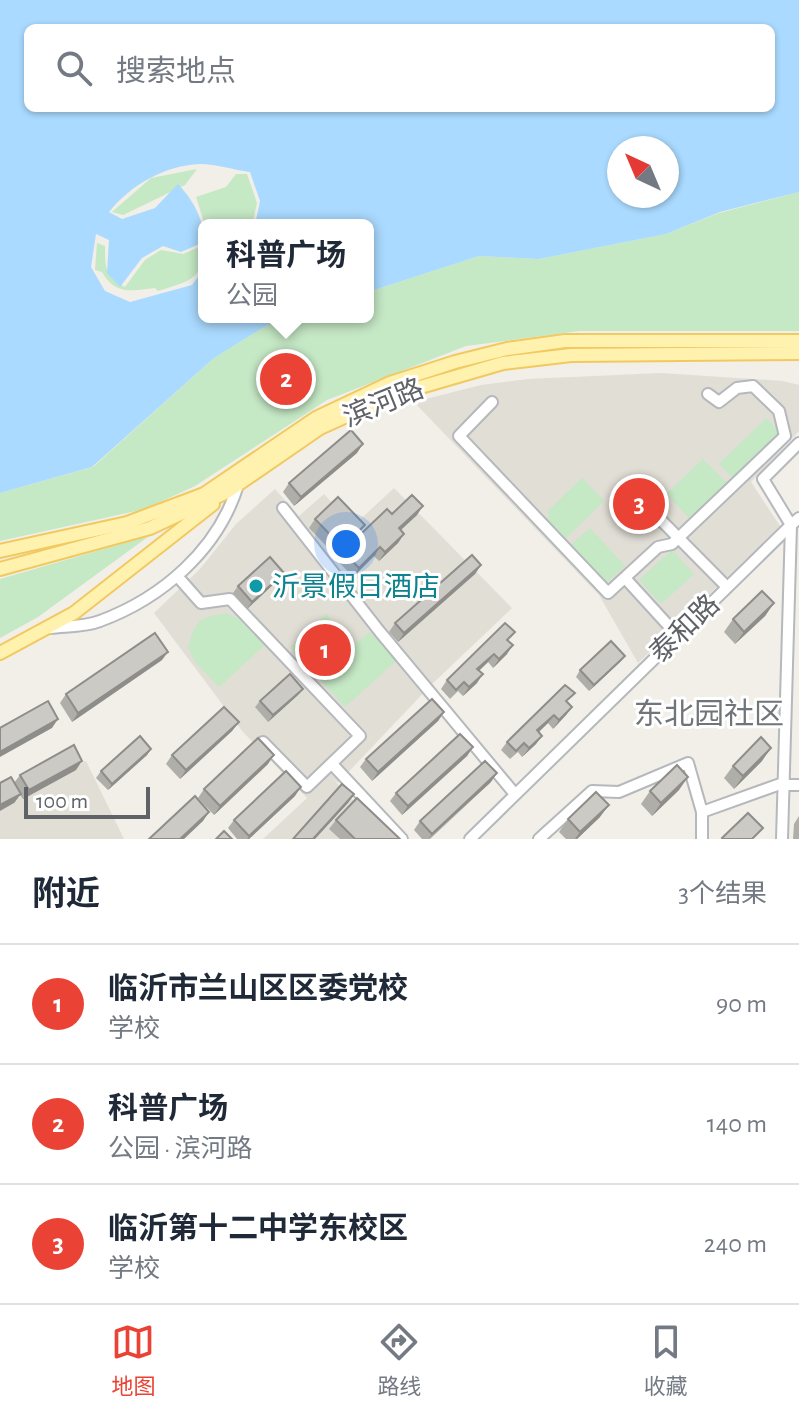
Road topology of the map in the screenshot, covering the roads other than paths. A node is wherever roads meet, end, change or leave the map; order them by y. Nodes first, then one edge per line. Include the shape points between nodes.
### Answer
1 (799, 341) edge
2 (799, 353) edge
3 (708, 394) dead end
4 (492, 402) dead end
5 (799, 443) edge
6 (232, 489) junction
7 (283, 508) dead end
8 (650, 509) dead end
9 (795, 521) edge
10 (679, 538) junction
11 (0, 551) edge
12 (790, 555) junction
13 (799, 564) edge
14 (0, 569) edge
15 (178, 577) junction
16 (625, 578) junction
17 (727, 587) junction
18 (50, 628) junction
19 (677, 635) junction
20 (0, 653) edge
21 (263, 742) edge
22 (332, 764) junction
23 (783, 784) junction
24 (799, 785) edge
25 (514, 793) junction
26 (702, 812) junction
27 (402, 839) edge
28 (470, 839) edge
29 (539, 839) edge
30 (702, 839) edge
31 (782, 839) edge

1 - 11 main road, 滨河路 via 565,341 455,362 390,383 316,418 204,494 127,523
2 - 6 main road, 滨河路 via 571,355 503,363 393,395 320,428
3 - 10 street via 719,402 737,388 753,386 779,411 785,436
4 - 16 street via 459,436 608,593
5 - 9 street via 763,479
6 - 14 main road, 滨河路 via 150,528
6 - 15 street via 215,531
6 - 18 main road
7 - 25 street
8 - 10 street
9 - 12 street
9 - 17 street, 泰和路
10 - 16 street via 658,547
10 - 17 street
12 - 13 street
12 - 23 street
15 - 18 street via 139,604 97,622
15 - 22 street via 201,603 230,599 360,736
16 - 19 street
17 - 19 street, 泰和路
18 - 20 main road
19 - 25 street, 泰和路
21 - 22 street via 307,787
22 - 27 street
23 - 24 street
23 - 26 street
23 - 31 street
25 - 28 street, 泰和路
26 - 29 street via 688,763 619,792 592,791
26 - 30 street

